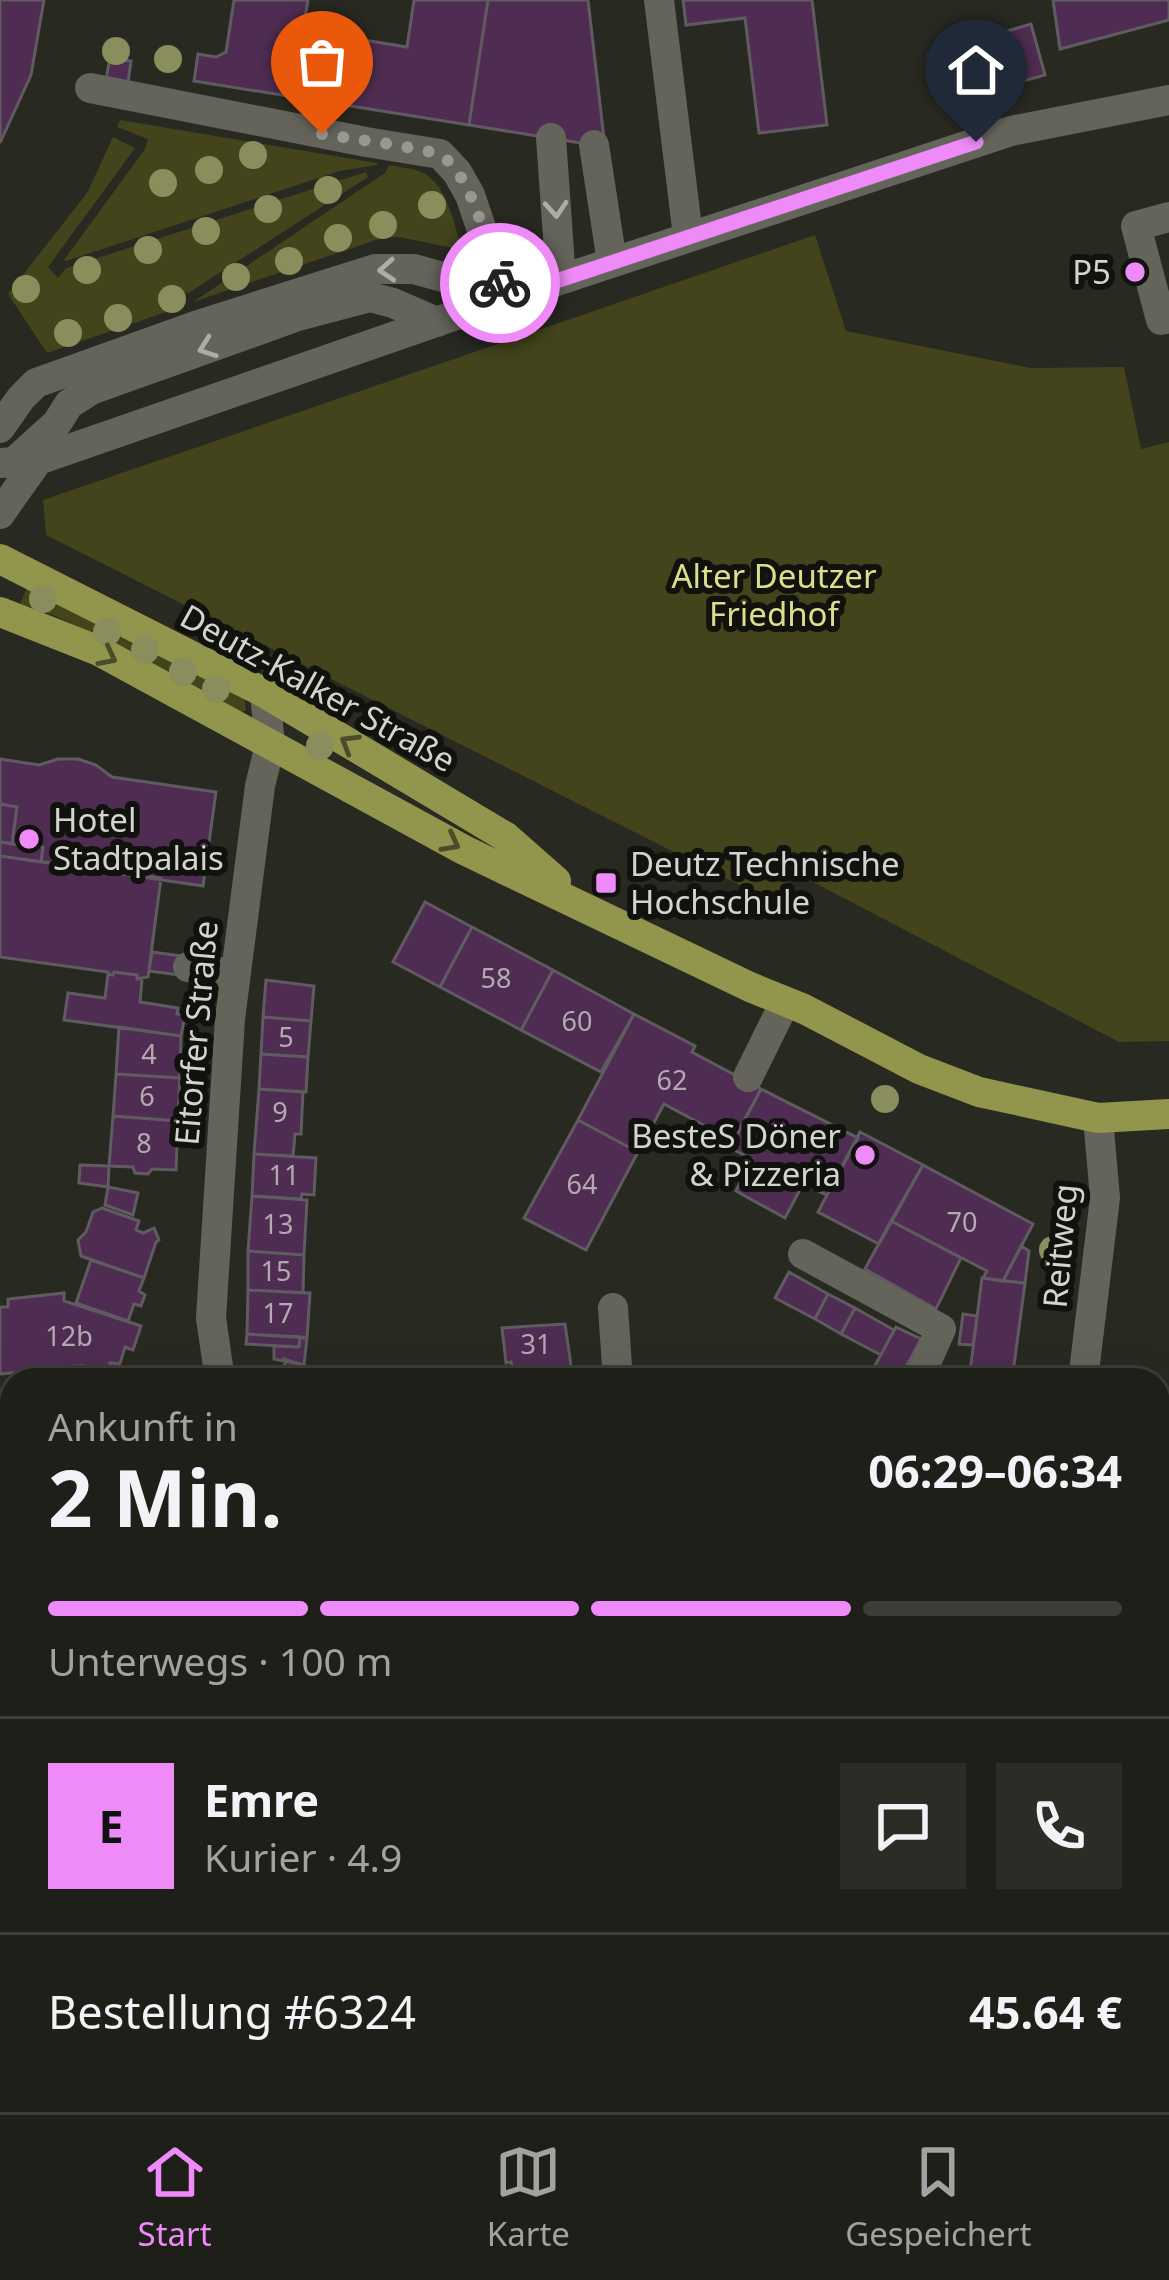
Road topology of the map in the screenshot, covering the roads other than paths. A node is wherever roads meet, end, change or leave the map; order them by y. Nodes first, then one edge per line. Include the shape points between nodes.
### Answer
1 (659, 0) edge
2 (90, 88) dead end
3 (1169, 100) edge
4 (551, 138) dead end
5 (595, 145) dead end
6 (1169, 217) edge
7 (688, 236) junction
8 (612, 262) junction
9 (552, 282) junction
10 (501, 289) junction
11 (1169, 318) edge
12 (437, 322) junction
13 (10, 397) edge
14 (0, 428) edge
15 (18, 461) edge
16 (0, 514) edge
17 (0, 559) edge
18 (0, 612) edge
19 (266, 693) junction
20 (270, 745) junction
21 (583, 905) junction
22 (188, 968) dead end
23 (235, 974) junction
24 (785, 1002) junction
25 (748, 1077) dead end
26 (1169, 1114) edge
27 (1098, 1118) junction
28 (803, 1254) dead end
29 (613, 1308) dead end
30 (218, 1368) edge
31 (617, 1368) edge
32 (923, 1368) edge
33 (1085, 1368) edge

1 - 7 street
2 - 10 street via 440,154 470,195
3 - 7 street via 1011,131
4 -> 9 street
5 - 8 street
6 - 11 street via 1136,226 1161,320
7 - 8 street
8 - 9 street
9 - 10 street
10 - 12 street
10 -> 13 street via 414,269 361,272
12 - 15 street
12 -> 15 street via 370,297 298,316 91,390
13 - 14 street
15 - 16 street
17 - 19 main road, Deutz-Kalker Straße
18 -> 20 main road, Deutz-Kalker Straße via 99,651
19 - 20 street, Eitorfer Straße
21 -> 19 main road, Deutz-Kalker Straße via 506,837
20 -> 21 main road, Deutz-Kalker Straße
20 - 23 street, Eitorfer Straße
21 - 24 main road, Deutz-Kalker Straße
22 - 23 street
23 - 30 street, Eitorfer Straße via 211,1318
24 - 25 street
24 - 27 main road, Deutz-Kalker Straße via 980,1092
26 - 27 main road, Deutz-Kalker Straße
27 - 33 street, Reitweg via 1106,1198
28 - 32 street via 941,1329
29 - 31 street

